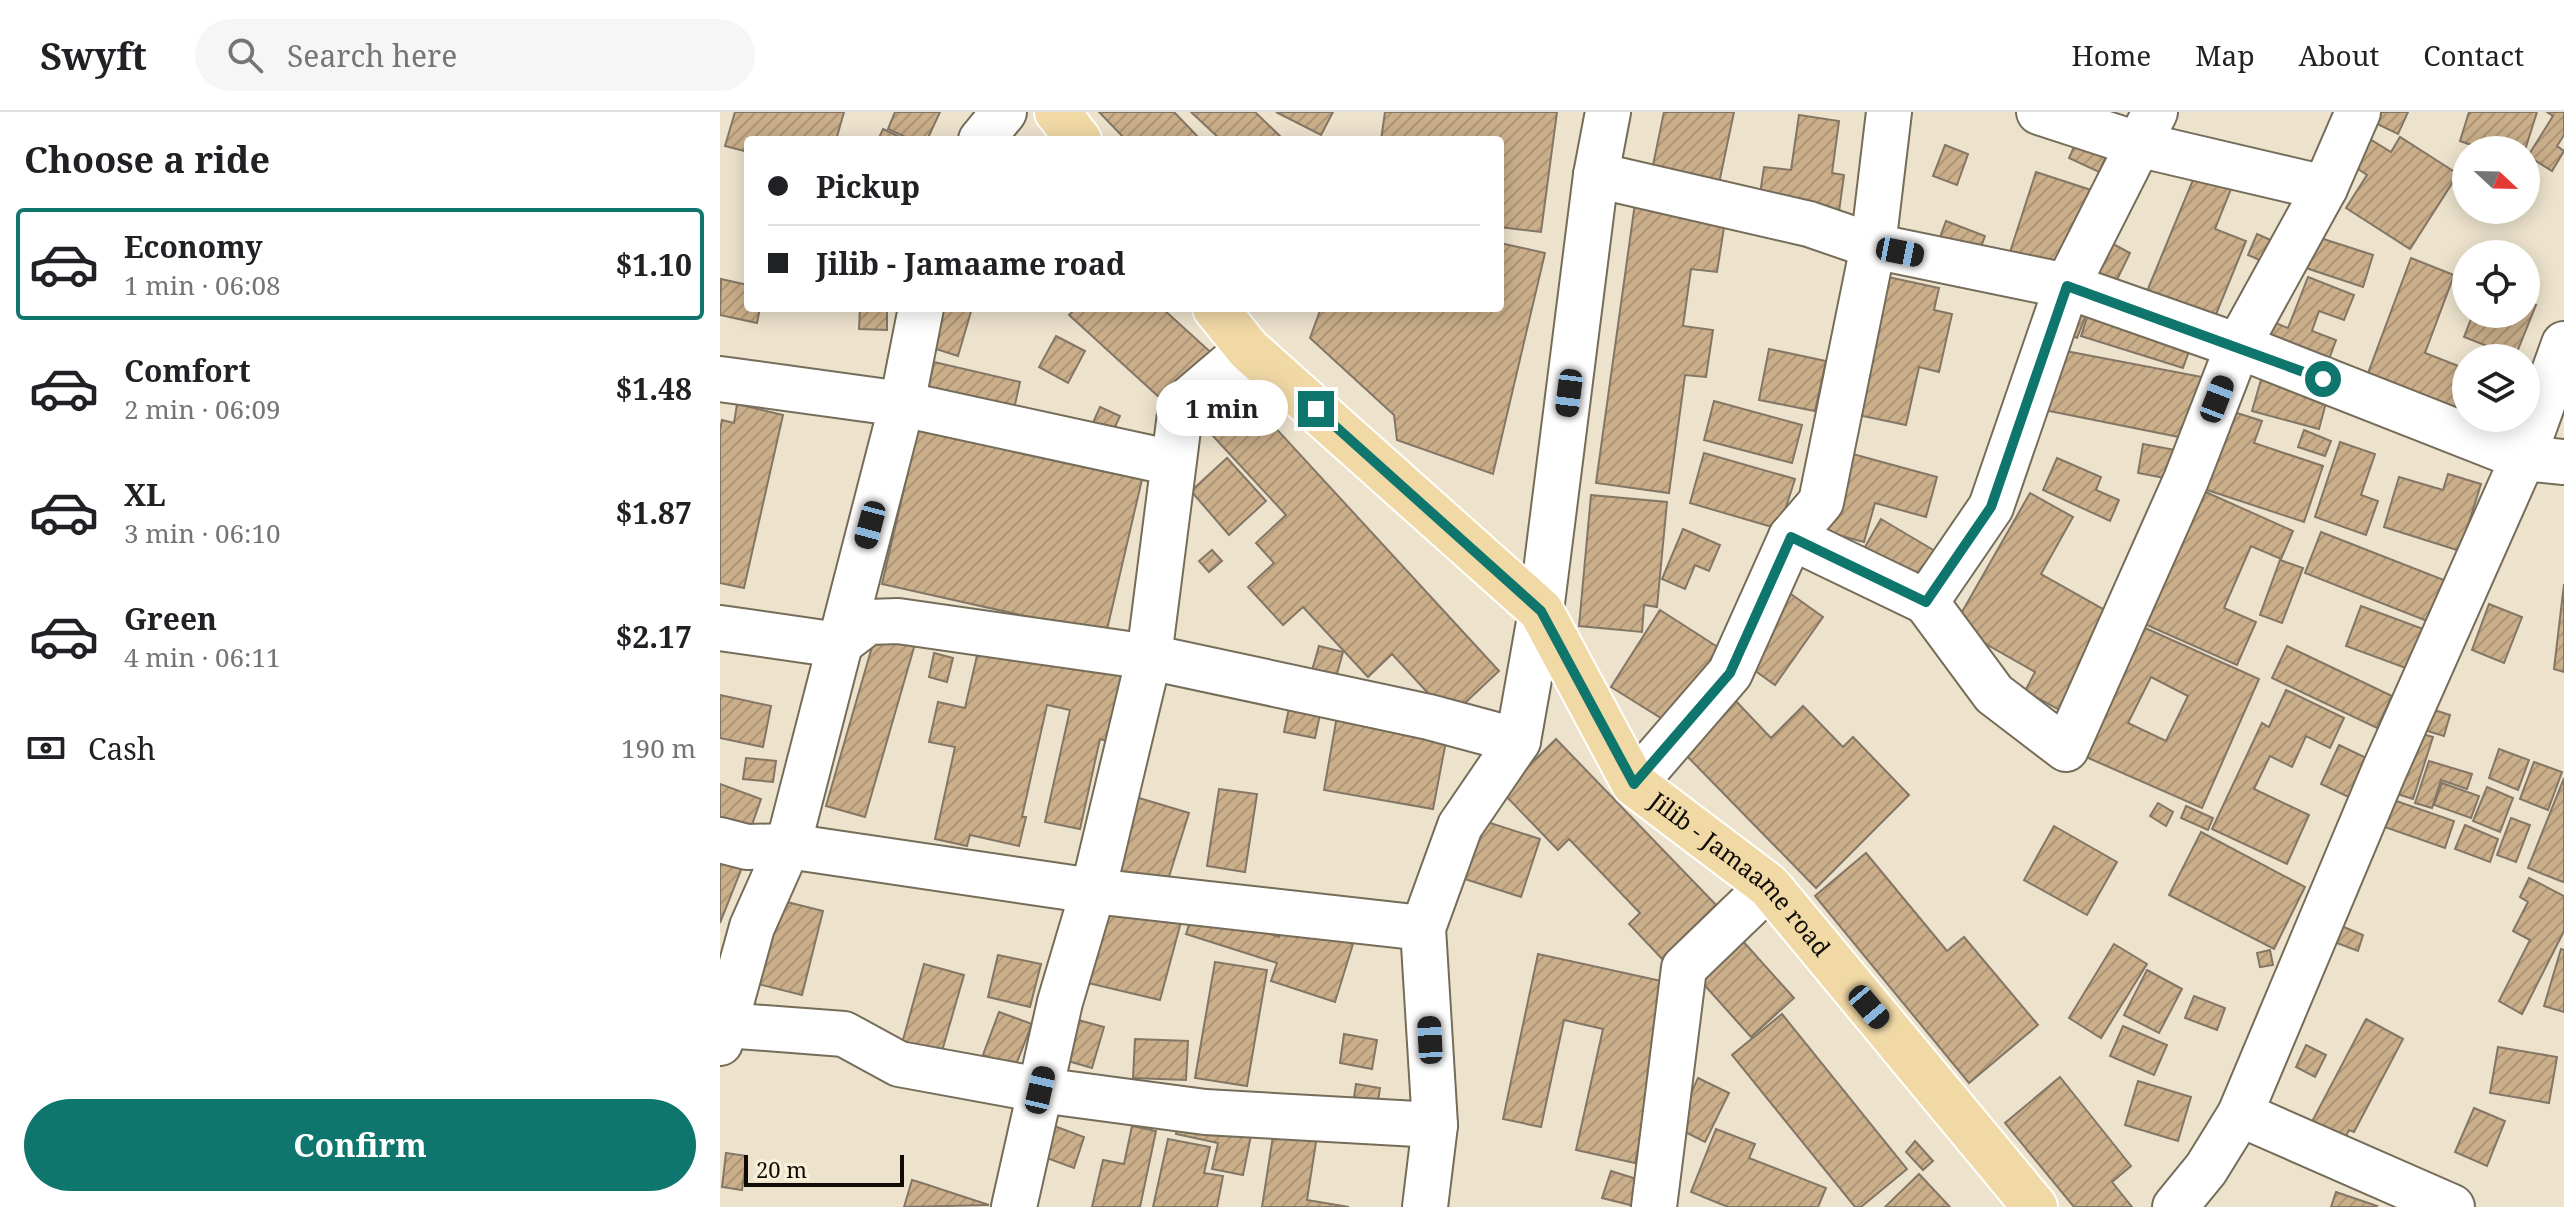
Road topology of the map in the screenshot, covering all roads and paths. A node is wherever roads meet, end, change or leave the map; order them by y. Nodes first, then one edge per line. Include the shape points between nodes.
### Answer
1 (1004, 112) edge
2 (1057, 112) edge
3 (1608, 112) edge
4 (1889, 112) edge
5 (2039, 112) edge
6 (2358, 112) edge
7 (2146, 128) edge
8 (984, 136) edge
9 (1076, 136) edge
10 (1596, 175) junction
11 (2325, 188) junction
12 (1873, 246) junction
13 (2067, 286) junction
14 (920, 312) edge
15 (1218, 312) edge
16 (2564, 344) edge
17 (2238, 346) junction
18 (1248, 349) junction
19 (720, 379) edge
20 (902, 404) junction
21 (2543, 460) edge
22 (1173, 463) junction
23 (1791, 537) junction
24 (1926, 602) junction
25 (1541, 611) junction
26 (720, 628) edge
27 (838, 645) junction
28 (1149, 657) junction
29 (1518, 741) junction
30 (1634, 784) junction
31 (720, 840) edge
32 (788, 846) junction
33 (1769, 886) junction
34 (1093, 891) junction
35 (1423, 928) junction
36 (722, 1034) edge
37 (1040, 1090) junction
38 (2240, 1114) junction
39 (1435, 1125) junction
40 (1014, 1207) edge
41 (1425, 1207) edge
42 (1654, 1207) edge
43 (2035, 1207) edge
44 (2175, 1207) edge
45 (2452, 1207) edge

1 - 8 street
2 - 9 main road
3 - 10 street
4 - 12 street
5 - 7 street
6 - 11 street
7 - 11 street
7 - 13 street
10 - 12 street via 1809,224
10 - 25 street
11 - 17 street
12 - 13 street
12 - 23 street via 1821,502
13 - 17 street
13 - 24 street via 1991,507
14 - 20 street
15 - 18 main road, Jilib - Jamaame road
16 - 21 street
17 - 21 street
17 - 24 street via 2186,480 2066,749 1994,694
18 - 22 street via 1181,406
18 - 25 main road, Jilib - Jamaame road
19 - 20 street
20 - 22 street
20 - 27 street
21 - 38 street via 2384,771
22 - 28 street
23 - 24 street
23 - 30 street via 1730,673
25 - 29 street
25 - 30 main road, Jilib - Jamaame road
26 - 27 street
27 - 28 street via 868,622 898,621
27 - 32 street
28 - 29 street
28 - 34 street
29 - 35 street via 1460,826
30 - 33 main road, Jilib - Jamaame road
31 - 32 street via 747,847
32 - 34 street
32 - 36 street via 752,927
33 - 42 street via 1684,968
33 - 43 main road, Jilib - Jamaame road
34 - 35 street
34 - 37 street
35 - 39 street
36 - 37 street via 844,1034 899,1064
37 - 39 street via 1205,1112
37 - 40 street
38 - 44 street
38 - 45 street
39 - 41 street

